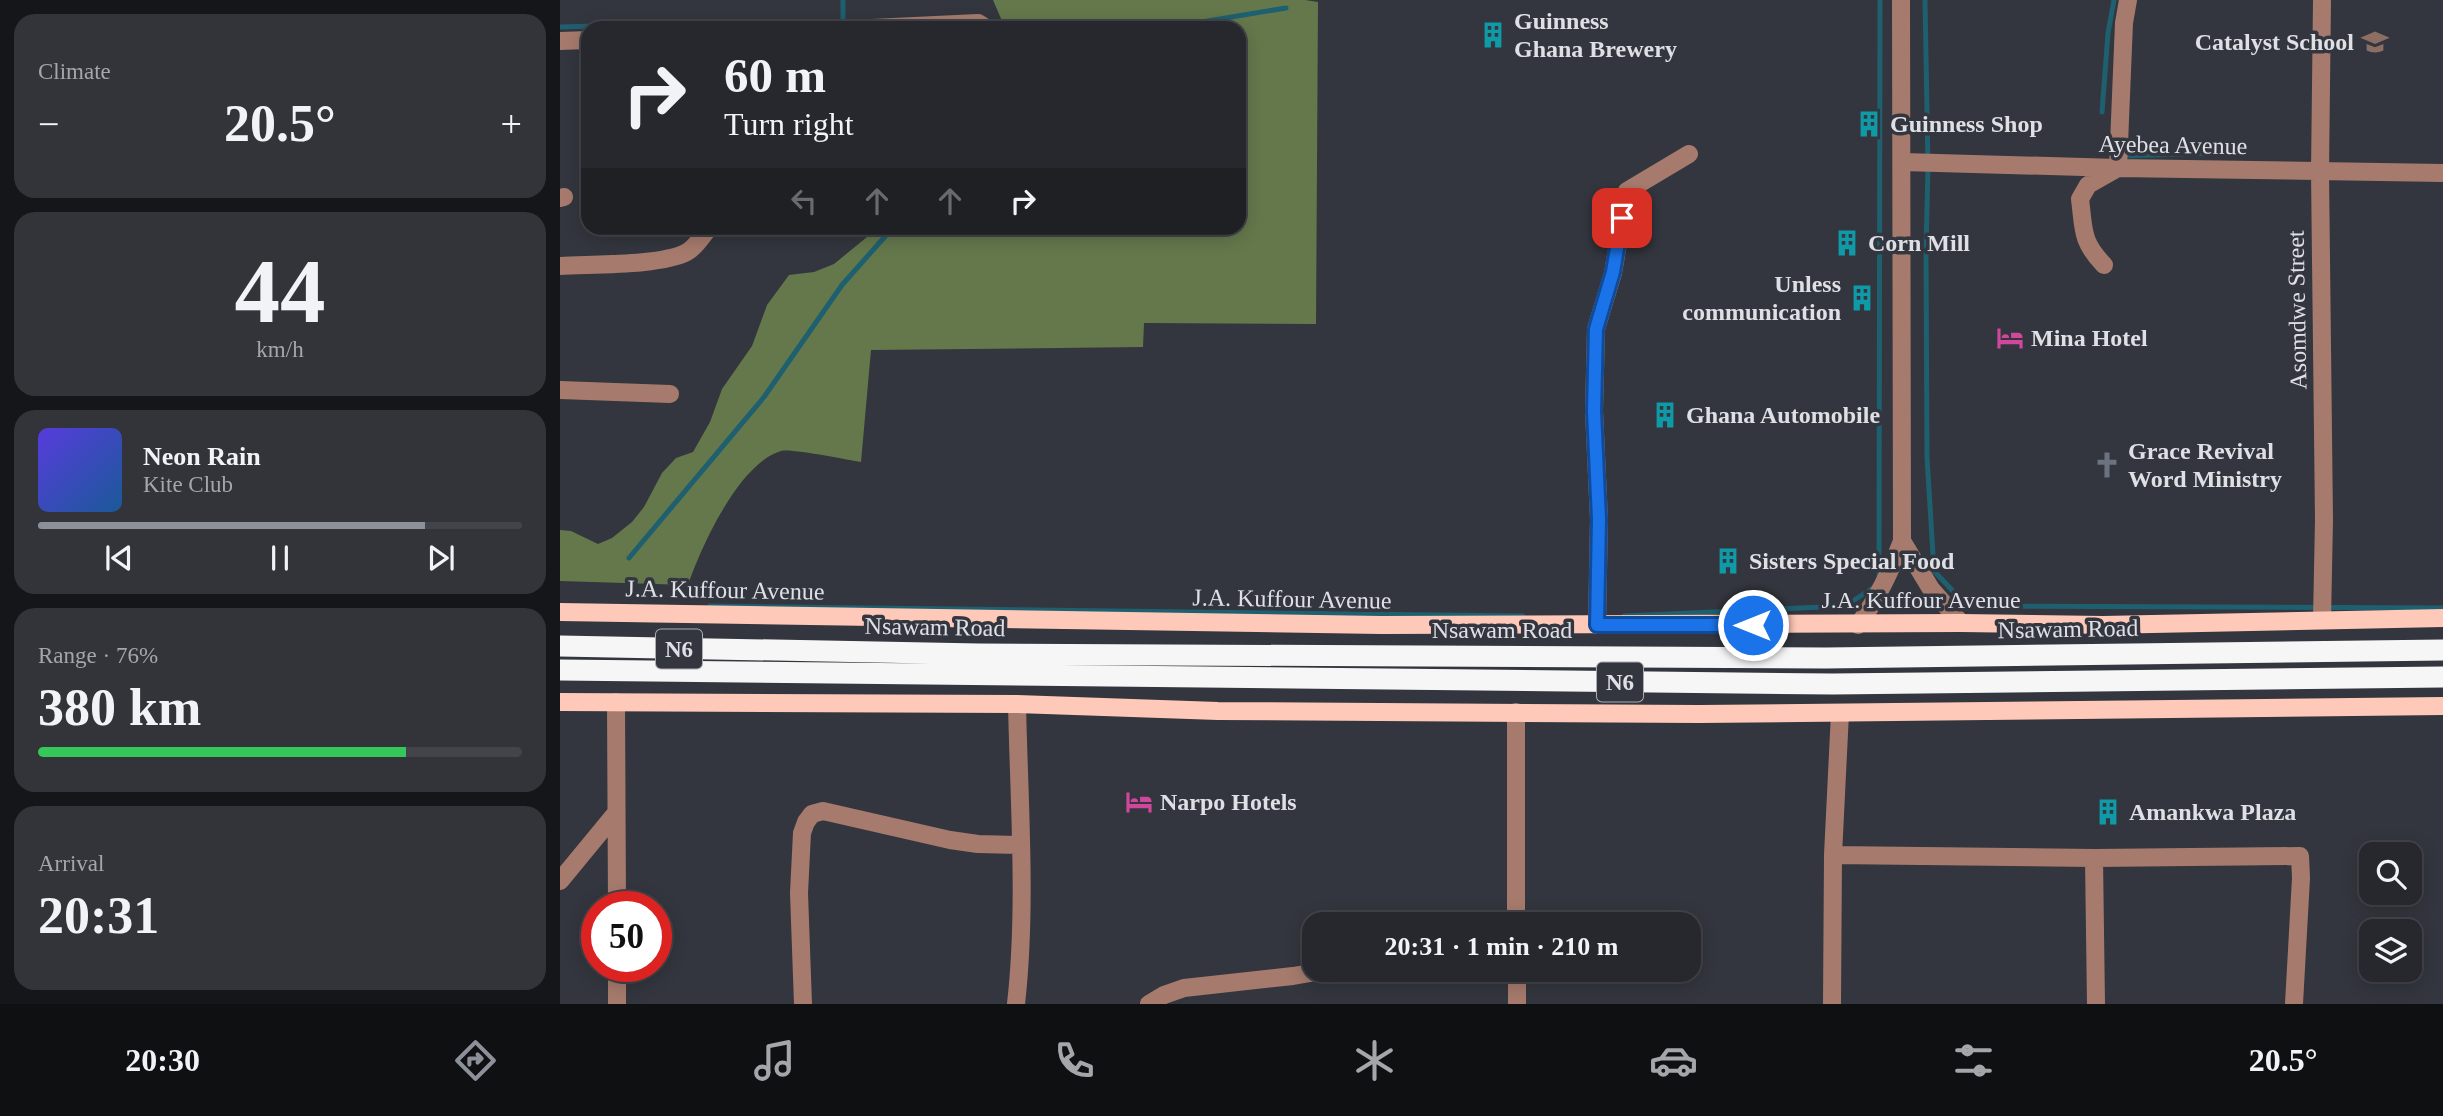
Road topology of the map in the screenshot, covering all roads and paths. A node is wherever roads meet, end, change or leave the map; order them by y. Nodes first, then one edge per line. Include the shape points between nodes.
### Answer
1 (1901, 0) edge
2 (2128, 0) edge
3 (2322, 0) edge
4 (581, 40) edge
5 (560, 41) edge
6 (1689, 154) dead end
7 (1903, 162) junction
8 (2118, 168) junction
9 (2320, 172) junction
10 (2443, 173) edge
11 (703, 235) edge
12 (560, 265) edge
13 (2104, 265) dead end
14 (560, 390) edge
15 (670, 394) dead end
16 (1902, 541) junction
17 (560, 612) edge
18 (2443, 618) edge
19 (2322, 620) junction
20 (1961, 623) junction
21 (1597, 625) junction
22 (1858, 625) junction
23 (560, 646) edge
24 (2443, 650) edge
25 (560, 670) edge
26 (2443, 677) edge
27 (560, 702) edge
28 (616, 702) junction
29 (1017, 704) junction
30 (2443, 706) edge
31 (1516, 712) junction
32 (1840, 713) junction
33 (616, 813) junction
34 (1020, 845) junction
35 (1833, 855) junction
36 (2094, 858) junction
37 (560, 881) edge
38 (617, 891) edge
39 (1516, 912) edge
40 (1302, 974) edge
41 (617, 982) edge
42 (1517, 982) edge
43 (617, 1004) edge
44 (803, 1004) edge
45 (1016, 1004) edge
46 (1149, 1004) edge
47 (1517, 1004) edge
48 (1832, 1004) edge
49 (2096, 1004) edge
50 (2294, 1004) edge

1 - 7 street
2 - 8 street via 2123,23
3 - 9 street, Asomdwe Street
4 - 5 street
6 - 21 street via 1627,191 1613,272 1596,329
7 - 8 street, Ayebea Avenue
7 - 16 street
8 - 9 street, Ayebea Avenue
8 - 13 street via 2088,185 2080,199 2086,242
9 - 10 street, Ayebea Avenue
9 - 19 street, Asomdwe Street
11 - 12 street via 688,252 675,257
14 - 15 street
16 - 20 street via 1931,589
16 - 22 street via 1886,582
17 - 21 main road, J.A. Kuffour Avenue
18 - 19 main road, J.A. Kuffour Avenue
19 - 20 main road, J.A. Kuffour Avenue
20 - 22 main road, J.A. Kuffour Avenue
21 - 22 main road, J.A. Kuffour Avenue
23 - 24 highway, Nsawam Road / N6 via 992,654 1924,657
25 - 26 highway, Nsawam Road / N6 via 1833,684
27 - 28 main road
28 - 29 main road
28 - 33 street
29 - 31 main road via 1218,711
29 - 34 street
30 - 32 main road
31 - 32 main road
31 - 39 street
32 - 35 street
33 - 37 street
33 - 38 street
34 - 44 street via 950,840 823,811 812,814 802,833 799,893
34 - 45 street
35 - 36 street
35 - 48 street
36 - 49 street
36 - 50 street via 2300,856
40 - 46 street via 1184,988
41 - 43 street
42 - 47 street

